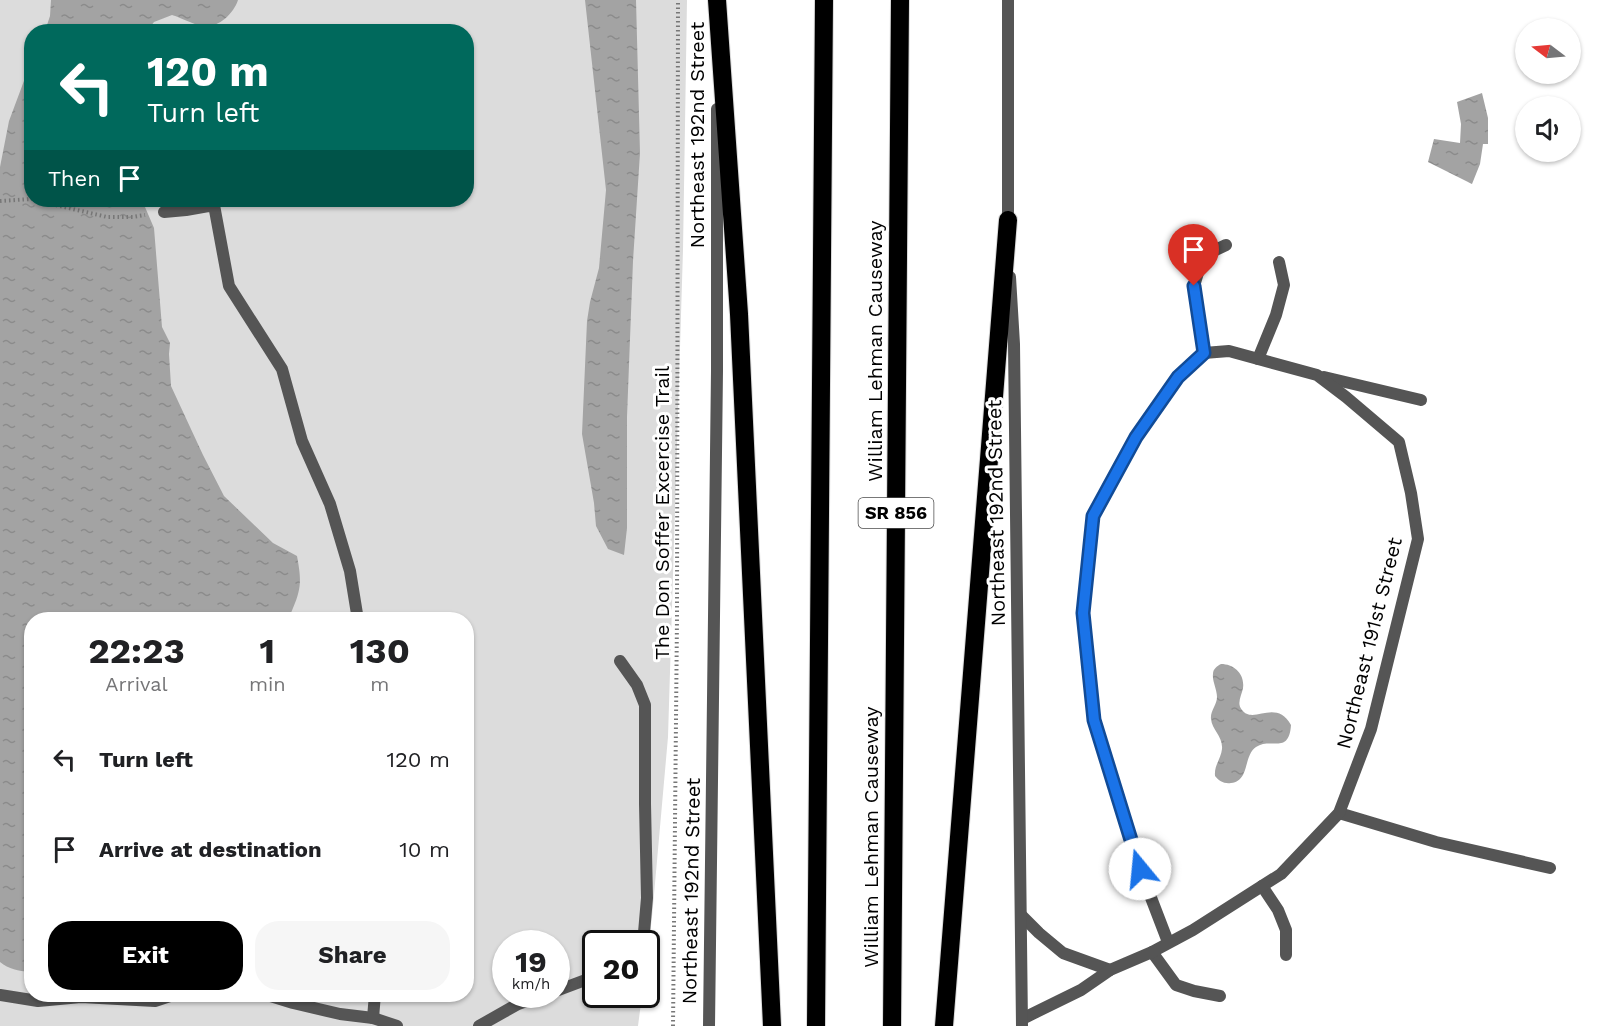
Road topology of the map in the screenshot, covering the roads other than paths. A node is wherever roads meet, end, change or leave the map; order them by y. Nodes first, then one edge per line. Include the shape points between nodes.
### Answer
1 (717, 0) edge
2 (824, 0) edge
3 (900, 0) edge
4 (1010, 3) edge
5 (202, 207) edge
6 (213, 207) edge
7 (164, 212) road end
8 (1008, 220) junction
9 (1226, 245) dead end
10 (1279, 262) dead end
11 (1204, 353) junction
12 (1258, 359) junction
13 (1317, 375) junction
14 (1421, 400) dead end
15 (357, 612) edge
16 (620, 661) dead end
17 (1339, 813) junction
18 (1550, 868) dead end
19 (1262, 886) junction
20 (1021, 915) junction
21 (644, 930) edge
22 (1168, 942) junction
23 (1152, 952) junction
24 (1286, 955) dead end
25 (1110, 970) junction
26 (0, 995) edge
27 (1220, 996) dead end
28 (24, 999) edge
29 (294, 1002) edge
30 (374, 1002) edge
31 (512, 1008) edge
32 (373, 1018) junction
33 (1022, 1022) edge
34 (397, 1026) edge
35 (478, 1026) edge
36 (709, 1026) edge
37 (772, 1026) edge
38 (816, 1026) edge
39 (892, 1026) edge
40 (944, 1026) edge

1 - 36 street, Northeast 192nd Street
1 - 37 highway via 739,314
2 - 38 highway
3 - 39 highway, William Lehman Causeway / SR 856
4 - 8 street, Northeast 192nd Street
5 - 7 street
6 - 15 street via 229,286 282,369 302,441 330,504 350,571
8 - 20 street, Northeast 192nd Street via 1014,344
8 - 40 highway
9 - 11 street via 1203,256 1194,286
10 - 12 street via 1284,285
11 - 12 street, Northeast 191st Street via 1229,351
11 - 22 street via 1178,377 1136,437 1093,516 1083,613 1094,720 1140,869
12 - 13 street, Northeast 191st Street
13 - 14 street
13 - 17 street, Northeast 191st Street via 1399,442 1418,539 1371,729
16 - 21 street via 645,705
17 - 18 street via 1436,842
17 - 19 street, Northeast 191st Street via 1281,874
19 - 22 street, Northeast 191st Street
19 - 24 street via 1286,930
20 - 25 street via 1063,953
20 - 33 street, Northeast 192nd Street
22 - 23 street, Northeast 191st Street
23 - 25 street, Northeast 191st Street
23 - 27 street via 1176,985
25 - 33 street, Northeast 191st Street
26 - 28 street
29 - 32 street
30 - 32 street
31 - 35 street
32 - 34 street

